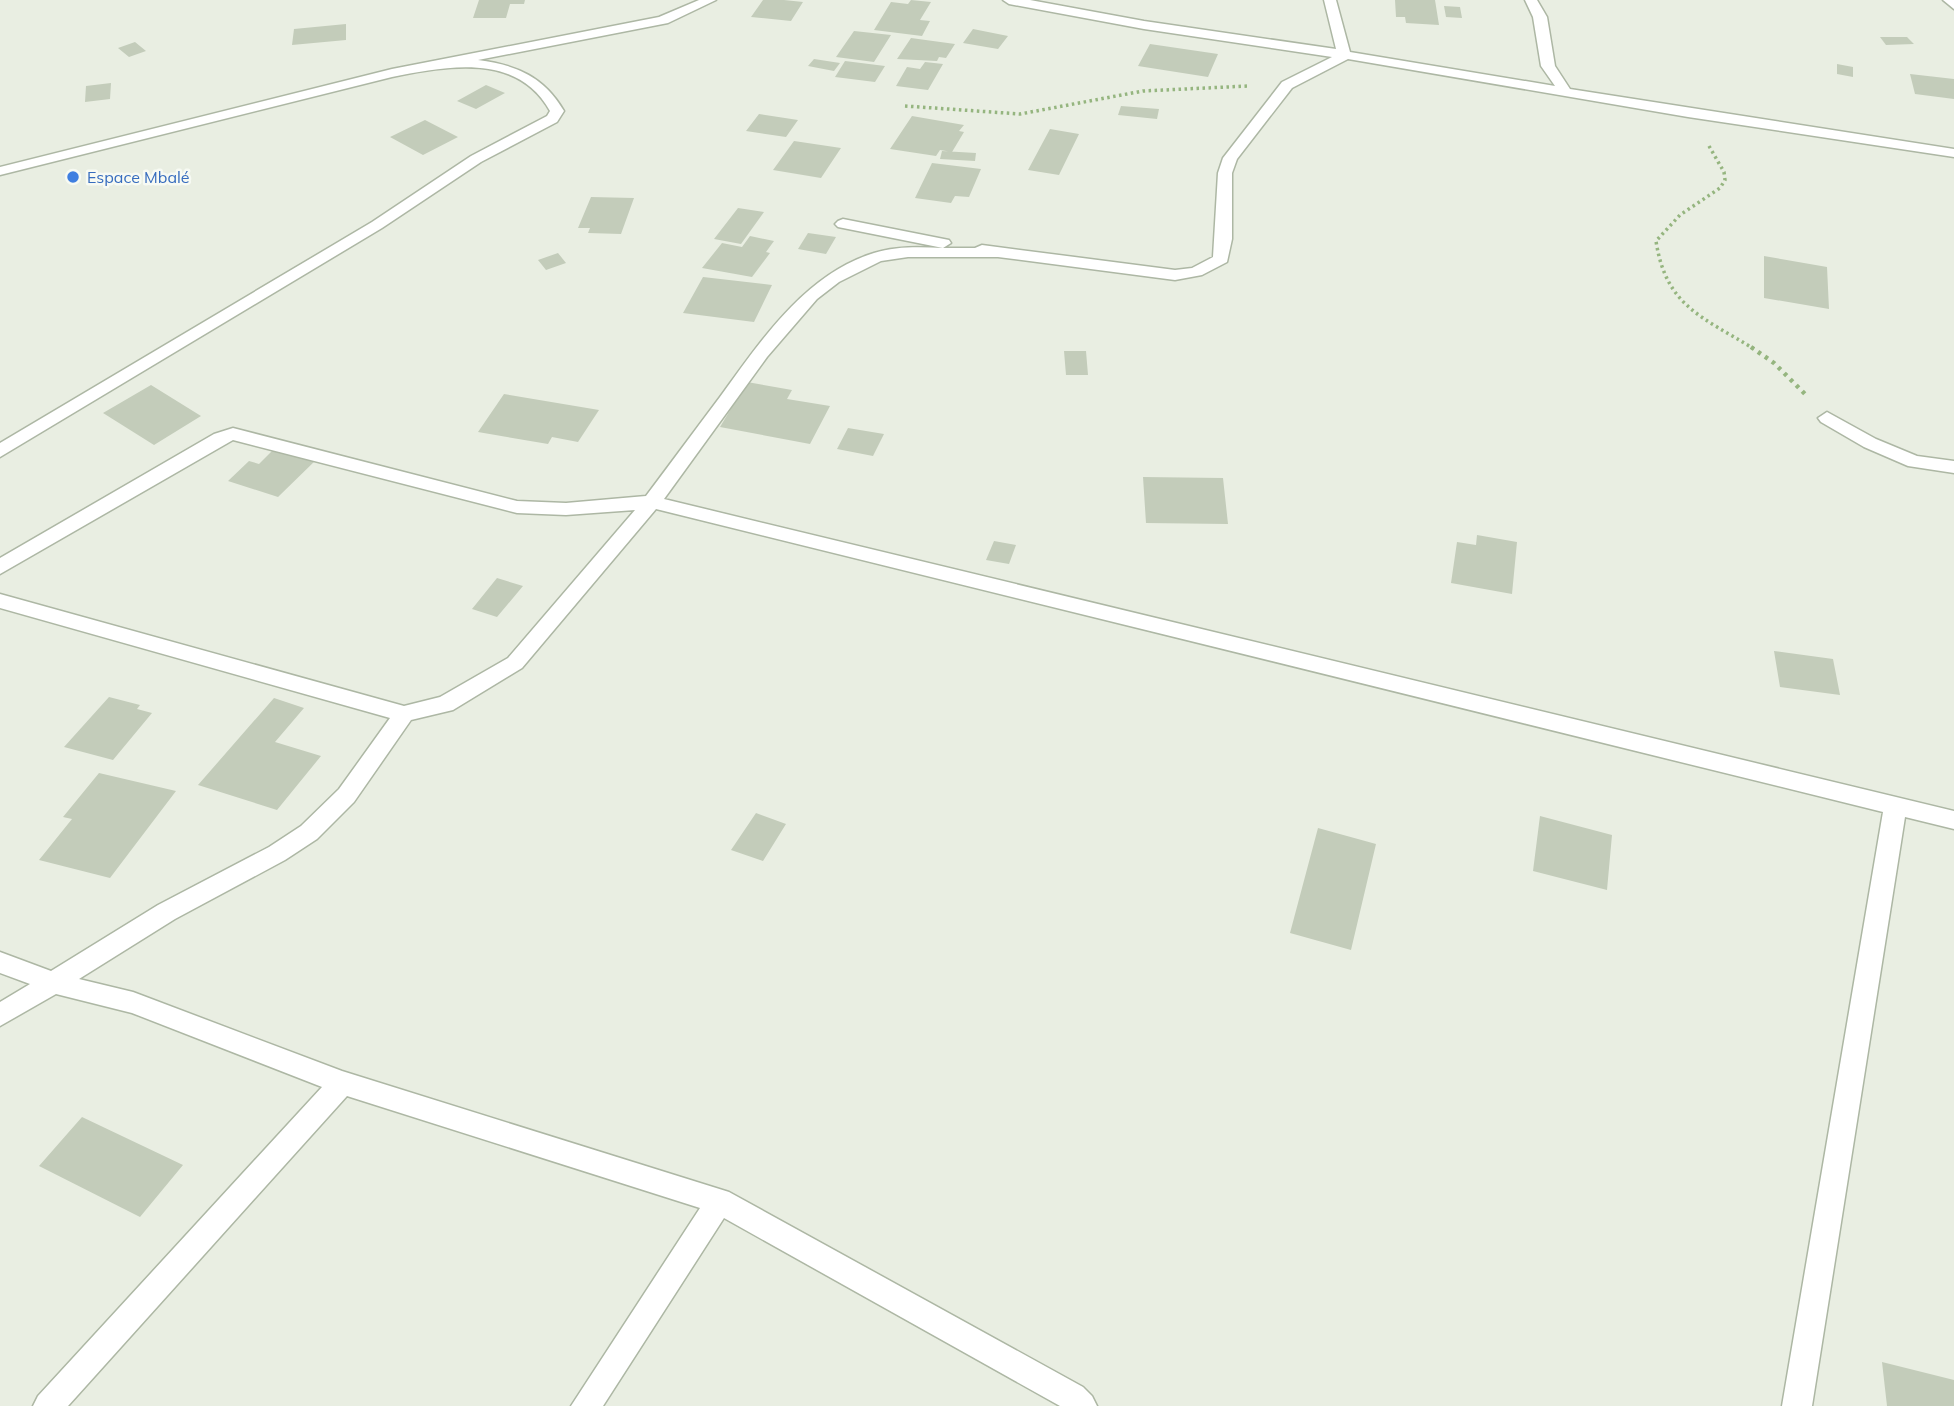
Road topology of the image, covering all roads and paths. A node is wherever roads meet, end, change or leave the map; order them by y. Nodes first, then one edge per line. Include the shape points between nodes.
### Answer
1 (710, 0) edge
2 (1009, 0) edge
3 (1330, 0) edge
4 (1531, 0) edge
5 (1950, 0) edge
6 (1954, 5) edge
7 (1344, 56) junction
8 (451, 62) junction
9 (1299, 78) junction
10 (1566, 93) junction
11 (905, 106) dead end
12 (1688, 113) junction
13 (1954, 153) edge
14 (0, 171) edge
15 (843, 224) dead end
16 (995, 253) junction
17 (1827, 418) joint
18 (0, 451) edge
19 (1954, 467) edge
20 (652, 502) junction
21 (0, 567) edge
22 (0, 601) edge
23 (404, 713) junction
24 (1895, 807) junction
25 (1954, 820) edge
26 (0, 962) edge
27 (55, 983) junction
28 (0, 1015) edge
29 (342, 1083) junction
30 (720, 1201) junction
31 (48, 1406) edge
32 (586, 1406) edge
33 (1082, 1406) edge
34 (1797, 1406) edge

1 - 8 street via 663,20
2 - 7 street
3 - 7 street
4 - 10 street via 1540,17 1548,66
5 - 6 street
7 - 9 street
7 - 10 street
8 - 14 street
8 - 18 street via 514,70 550,96 557,111 552,119 476,159 377,225
9 - 11 path via 1243,87 1143,91 1020,114
9 - 16 street via 1278,94 1230,158 1224,173 1221,259 1196,272 1175,275
10 - 12 street
12 - 13 street
12 - 17 path via 1725,180 1680,215 1656,241 1658,265 1673,295 1771,360
15 - 16 street
16 - 20 street via 908,252 877,257 833,279 811,296 761,353
17 - 19 street via 1914,461
20 - 21 street via 566,509 517,507 233,434
20 - 23 street via 515,663 446,704
20 - 24 street
22 - 23 street
23 - 27 street via 363,775 324,820 275,856 190,899
24 - 25 street
24 - 34 street
26 - 27 street
27 - 28 street
27 - 29 street via 132,1003
29 - 30 street
29 - 31 street
30 - 32 street
30 - 33 street

